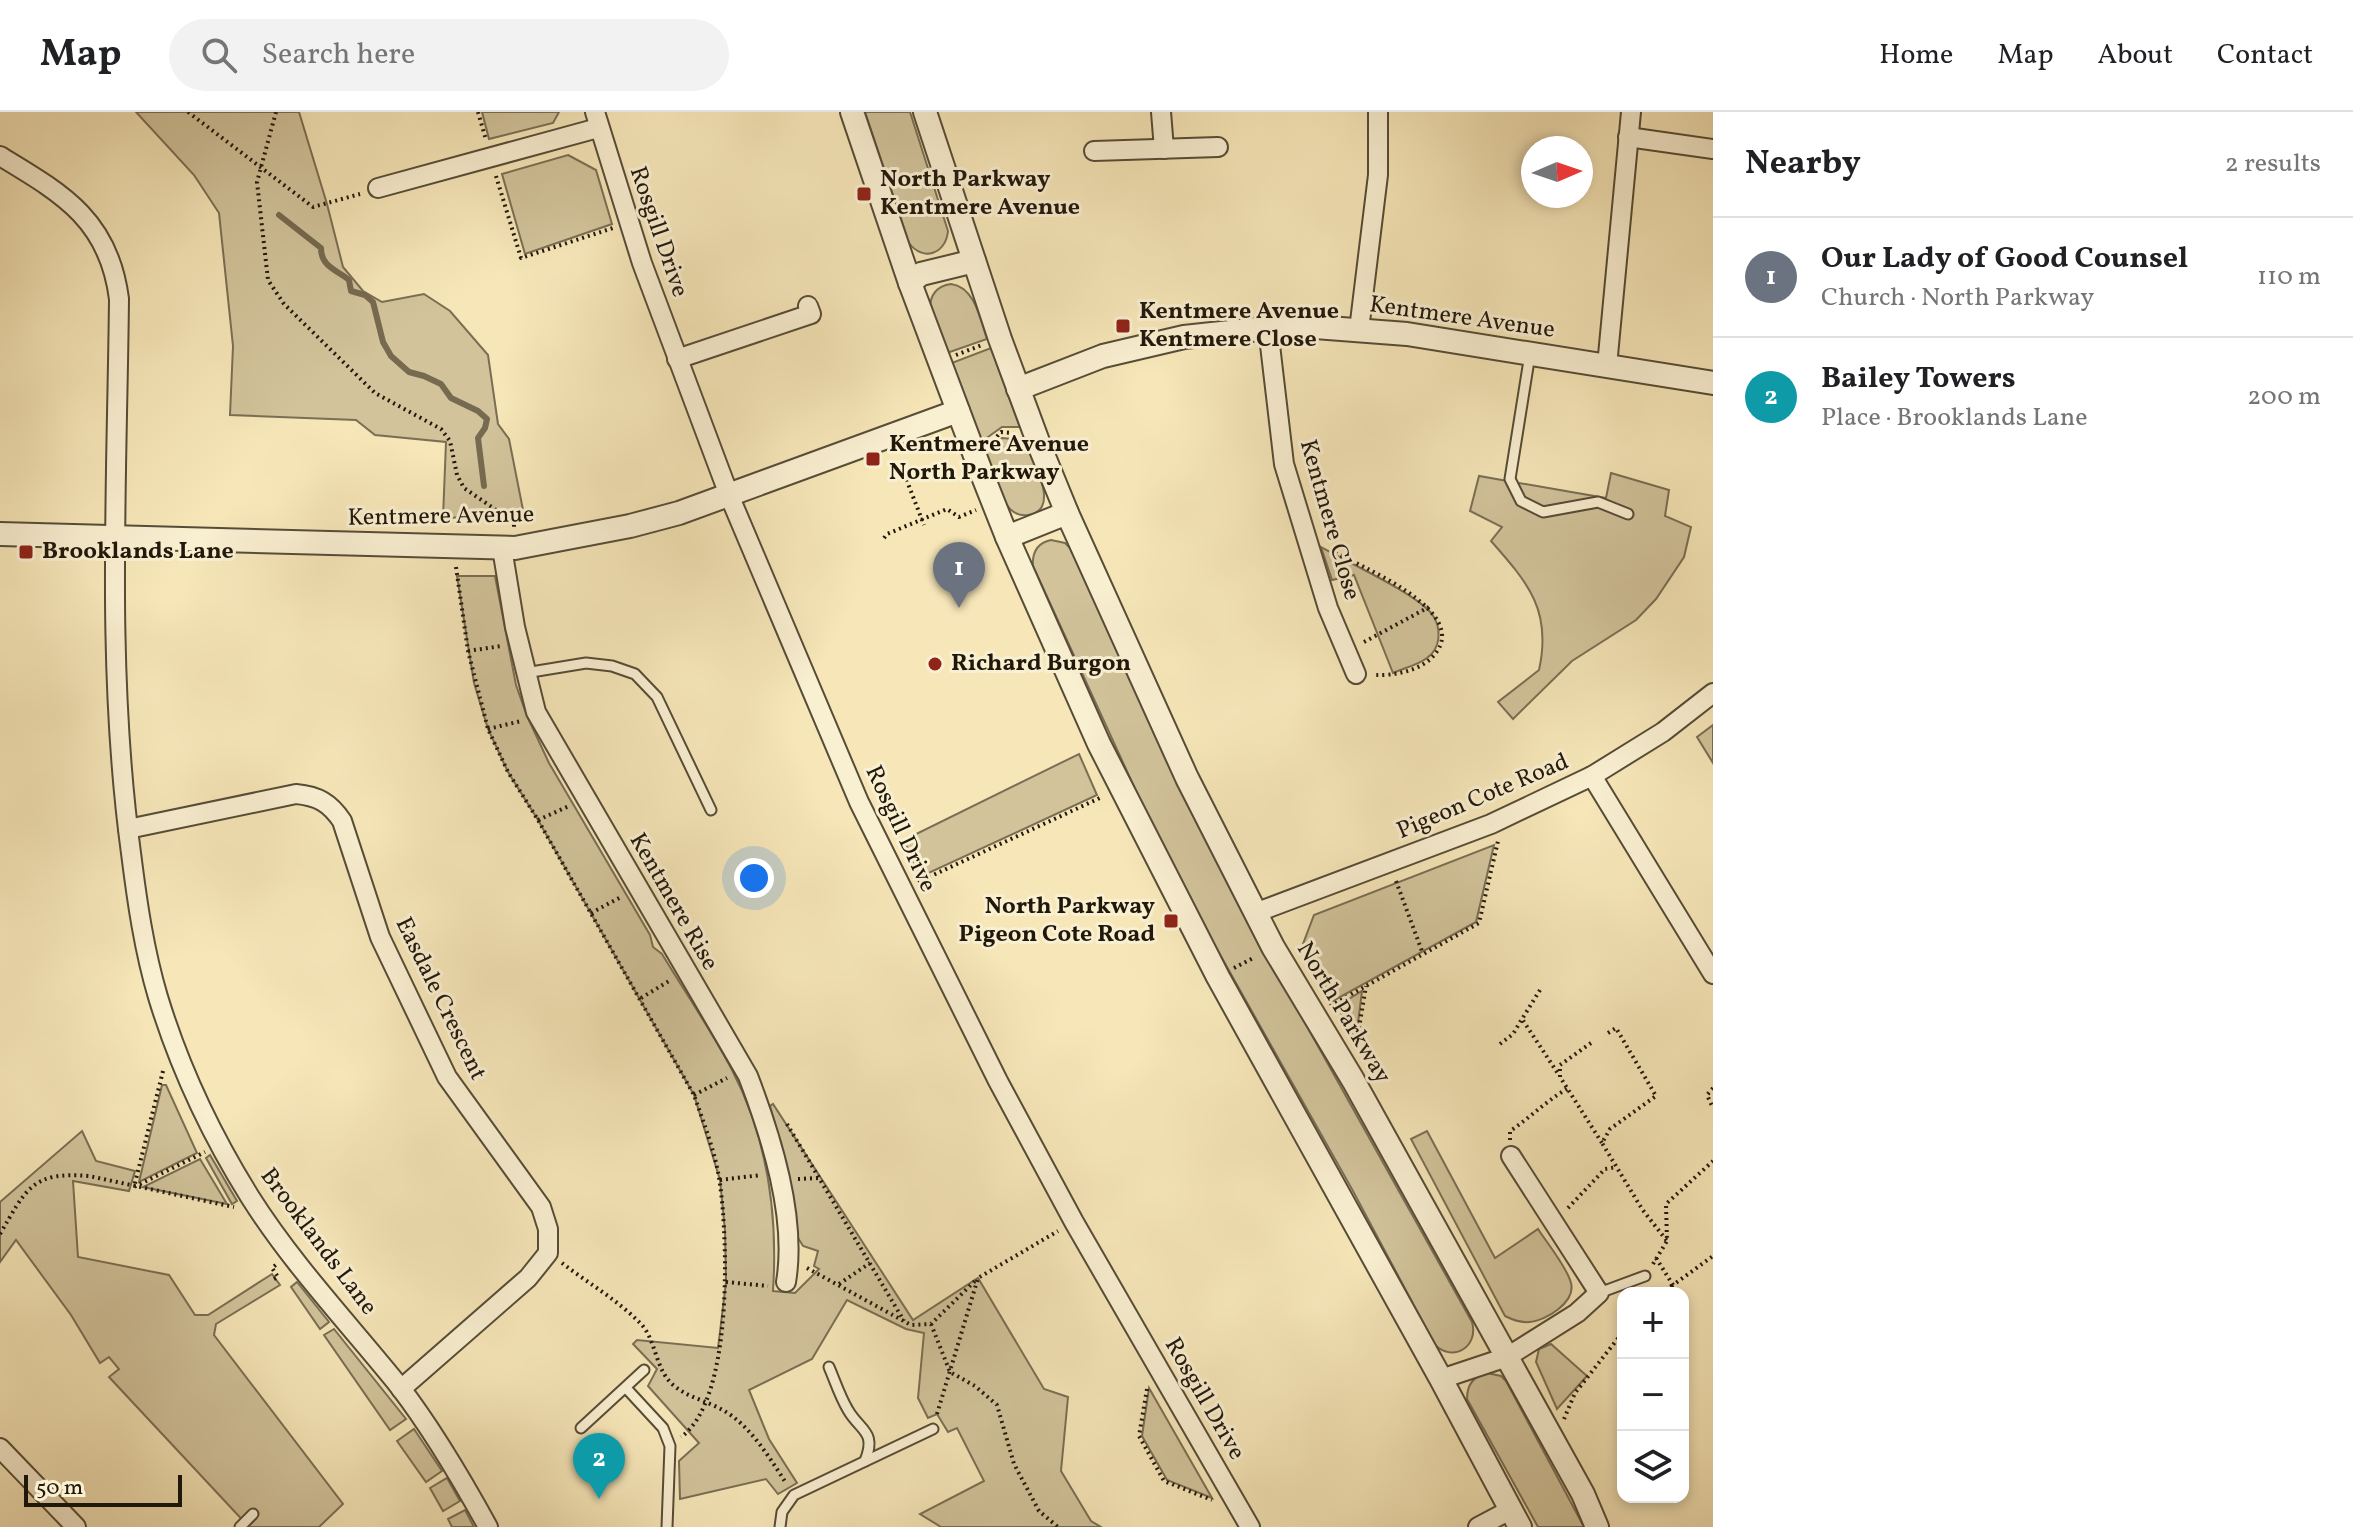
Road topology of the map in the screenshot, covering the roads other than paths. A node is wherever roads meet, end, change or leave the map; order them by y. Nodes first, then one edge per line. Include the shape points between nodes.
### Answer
1 (852, 112) edge
2 (925, 112) edge
3 (1161, 112) edge
4 (1378, 112) edge
5 (1631, 112) edge
6 (596, 120) edge
7 (1628, 137) junction
8 (1218, 147) dead end
9 (1164, 149) junction
10 (1713, 149) edge
11 (1094, 151) dead end
12 (0, 156) edge
13 (378, 188) road end
14 (974, 261) junction
15 (910, 283) junction
16 (808, 306) dead end
17 (1268, 328) junction
18 (1359, 330) junction
19 (1530, 354) junction
20 (677, 359) junction
21 (1607, 366) junction
22 (1713, 383) edge
23 (1018, 389) junction
24 (958, 411) junction
25 (729, 495) junction
26 (1067, 513) junction
27 (1628, 514) dead end
28 (0, 534) edge
29 (1007, 537) junction
30 (116, 538) junction
31 (509, 548) junction
32 (525, 673) junction
33 (1356, 674) road end
34 (1713, 693) edge
35 (1592, 776) junction
36 (711, 810) dead end
37 (128, 829) junction
38 (1255, 913) junction
39 (1713, 974) edge
40 (1511, 1156) road end
41 (1645, 1276) road end
42 (786, 1282) road end
43 (1599, 1293) junction
44 (1507, 1357) junction
45 (829, 1367) dead end
46 (644, 1370) dead end
47 (1441, 1379) junction
48 (626, 1388) junction
49 (401, 1389) junction
50 (581, 1428) dead end
51 (933, 1429) road end
52 (0, 1448) edge
53 (865, 1461) junction
54 (253, 1514) dead end
55 (1516, 1518) edge
56 (1246, 1520) edge
57 (76, 1527) edge
58 (240, 1527) edge
59 (488, 1527) edge
60 (667, 1527) edge
61 (780, 1527) edge
62 (1478, 1527) edge
63 (1597, 1527) edge

1 - 15 street
2 - 14 street, North Parkway
3 - 9 street
4 - 18 street via 1378,175
5 - 7 street
6 - 13 street via 491,158
6 - 20 street, Rosgill Drive
7 - 10 street
7 - 21 street
8 - 9 street
9 - 11 street
12 - 30 street, Brooklands Lane via 72,202 101,239 113,268 119,299
14 - 15 street via 921,274
14 - 23 street, North Parkway
15 - 24 street
16 - 20 street via 811,314
17 - 18 street, Kentmere Avenue
17 - 23 street, Kentmere Avenue via 1184,337 1103,356
17 - 33 street, Kentmere Close via 1284,464 1328,608
18 - 19 street, Kentmere Avenue
19 - 21 street, Kentmere Avenue
19 - 27 lane via 1510,479 1514,491 1543,512 1598,502
20 - 25 street, Rosgill Drive
21 - 22 street, Kentmere Avenue
23 - 26 street, North Parkway
24 - 25 street, Kentmere Avenue
24 - 29 street
25 - 31 street, Kentmere Avenue via 630,526
25 - 56 street, Rosgill Drive via 901,890 1074,1222
26 - 29 street
26 - 38 street, North Parkway via 1187,778
28 - 30 street, Kentmere Avenue
29 - 47 street via 1121,788 1218,977
30 - 31 street, Kentmere Avenue
30 - 37 street, Brooklands Lane via 115,675
31 - 32 street, Kentmere Rise
32 - 36 lane via 586,663 635,674 657,697
32 - 42 street, Kentmere Rise via 539,716 744,1069 772,1139 790,1257
34 - 35 street, Pigeon Cote Road
35 - 38 street, Pigeon Cote Road via 1491,824
35 - 39 street
37 - 49 street, Brooklands Lane via 157,995 206,1116 250,1197
37 - 49 street, Easdale Crescent via 296,794 310,795 334,810 380,937 447,1077 541,1207 548,1253 528,1278
38 - 44 street, North Parkway
40 - 43 street
41 - 43 lane
43 - 44 street
44 - 47 street
44 - 63 street, North Parkway
45 - 53 lane via 849,1413 866,1431
46 - 48 lane
47 - 55 street
48 - 50 lane
48 - 60 lane via 663,1428 670,1446
49 - 59 street, Brooklands Lane
51 - 53 lane
52 - 57 street
53 - 61 lane via 794,1495 782,1512
54 - 58 lane
55 - 62 street

